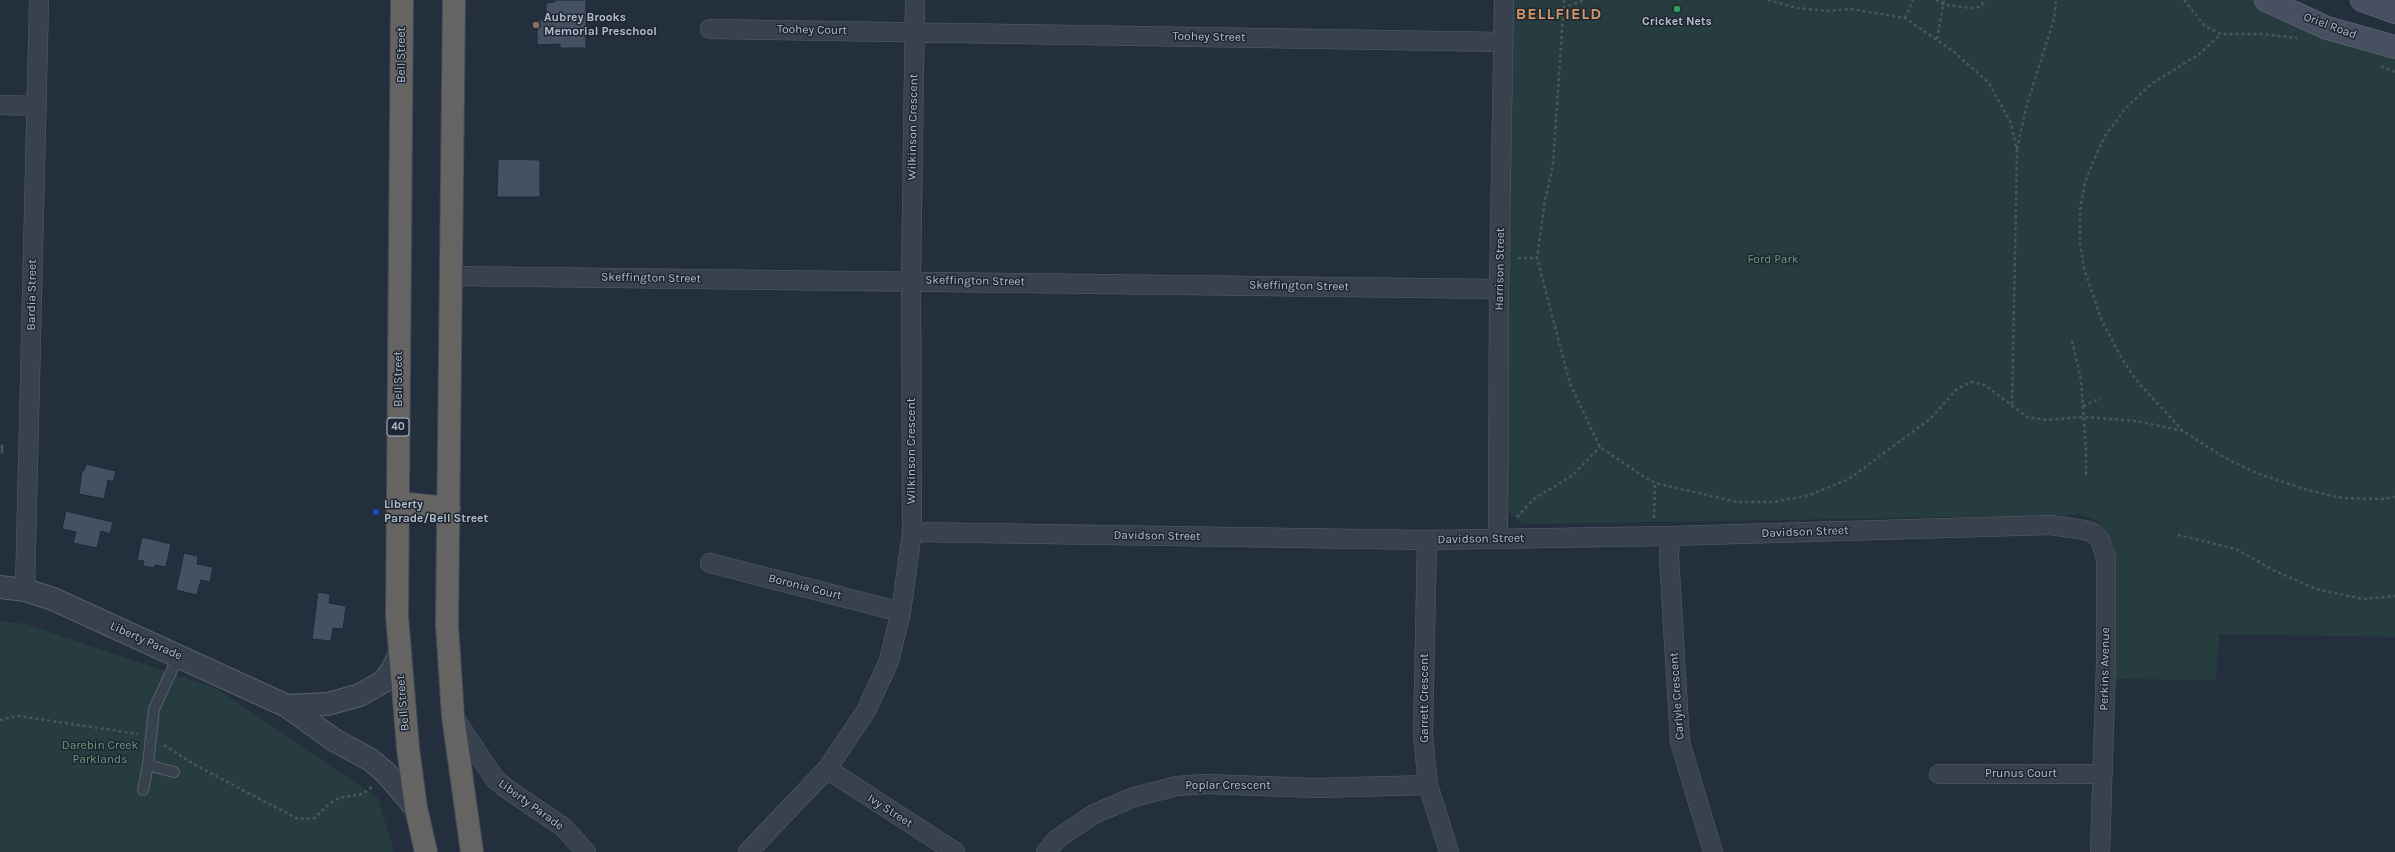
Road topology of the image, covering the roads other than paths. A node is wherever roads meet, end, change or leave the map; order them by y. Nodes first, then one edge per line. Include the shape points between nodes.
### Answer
1 (38, 0) edge
2 (402, 0) edge
3 (454, 0) edge
4 (915, 0) edge
5 (1504, 0) edge
6 (2266, 0) edge
7 (2362, 0) edge
8 (2395, 12) edge
9 (710, 28) dead end
10 (914, 32) junction
11 (1504, 42) junction
12 (2395, 47) edge
13 (0, 105) edge
14 (37, 106) junction
15 (451, 276) junction
16 (911, 280) junction
17 (1499, 289) junction
18 (398, 503) junction
19 (449, 508) junction
20 (2051, 525) joint
21 (1498, 530) junction
22 (912, 532) junction
23 (1670, 536) junction
24 (1428, 540) junction
25 (710, 563) dead end
26 (0, 587) edge
27 (25, 590) junction
28 (901, 612) junction
29 (176, 654) junction
30 (399, 656) junction
31 (287, 706) junction
32 (453, 716) junction
33 (148, 765) junction
34 (827, 769) junction
35 (174, 772) dead end
36 (1939, 774) dead end
37 (2103, 774) junction
38 (1428, 785) junction
39 (143, 790) dead end
40 (416, 808) junction
41 (426, 852) edge
42 (472, 852) edge
43 (586, 852) edge
44 (748, 852) edge
45 (954, 852) edge
46 (1046, 852) edge
47 (1449, 852) edge
48 (1713, 852) edge
49 (2100, 852) edge

1 - 14 street, Bardia Street
2 - 18 highway, Bell Street / 40
3 - 15 highway
4 - 10 street, Wilkinson Crescent
5 - 11 street, Harrison Street
6 - 12 main road, Oriel Road via 2327,28
7 - 8 main road
9 - 10 street, Toohey Court
10 - 11 street, Toohey Street
10 - 16 street, Wilkinson Crescent
11 - 17 street, Harrison Street
13 - 14 street
14 - 27 street, Bardia Street
15 - 16 street, Skeffington Street
15 - 19 highway
16 - 17 street, Skeffington Street
16 - 22 street, Wilkinson Crescent
17 - 21 street, Harrison Street
18 - 19 highway
18 - 30 highway, Bell Street / 40
19 - 32 highway via 448,625
20 - 23 street, Davidson Street
20 - 37 street, Perkins Avenue via 2073,527 2094,533 2100,540 2106,558
21 - 23 street, Davidson Street
21 - 24 street, Davidson Street
22 - 24 street, Davidson Street
22 - 28 street, Wilkinson Crescent
23 - 48 street, Carlyle Crescent via 1669,557 1680,742
24 - 38 street, Garrett Crescent via 1423,735
25 - 28 street, Boronia Court
26 - 27 street, Liberty Parade
27 - 29 street, Liberty Parade via 53,599
28 - 34 street, Wilkinson Crescent via 889,661 866,711
29 - 31 street, Liberty Parade
29 - 33 lane via 173,668 154,708
30 - 31 street, Liberty Parade via 384,681 360,695 328,704
30 - 40 highway, Bell Street / 40
31 - 40 street, Liberty Parade via 334,740 371,760 386,773
32 - 42 highway
32 - 43 street, Liberty Parade via 495,778 563,827
33 - 35 lane
33 - 39 lane
34 - 44 street, Wilkinson Crescent
34 - 45 street, Ivy Street
36 - 37 street, Prunus Court
37 - 49 street, Perkins Avenue
38 - 46 street, Poplar Crescent via 1316,788 1205,784 1177,786 1134,796 1094,814 1057,839
38 - 47 street, Garrett Crescent
40 - 41 highway, Bell Street / 40

